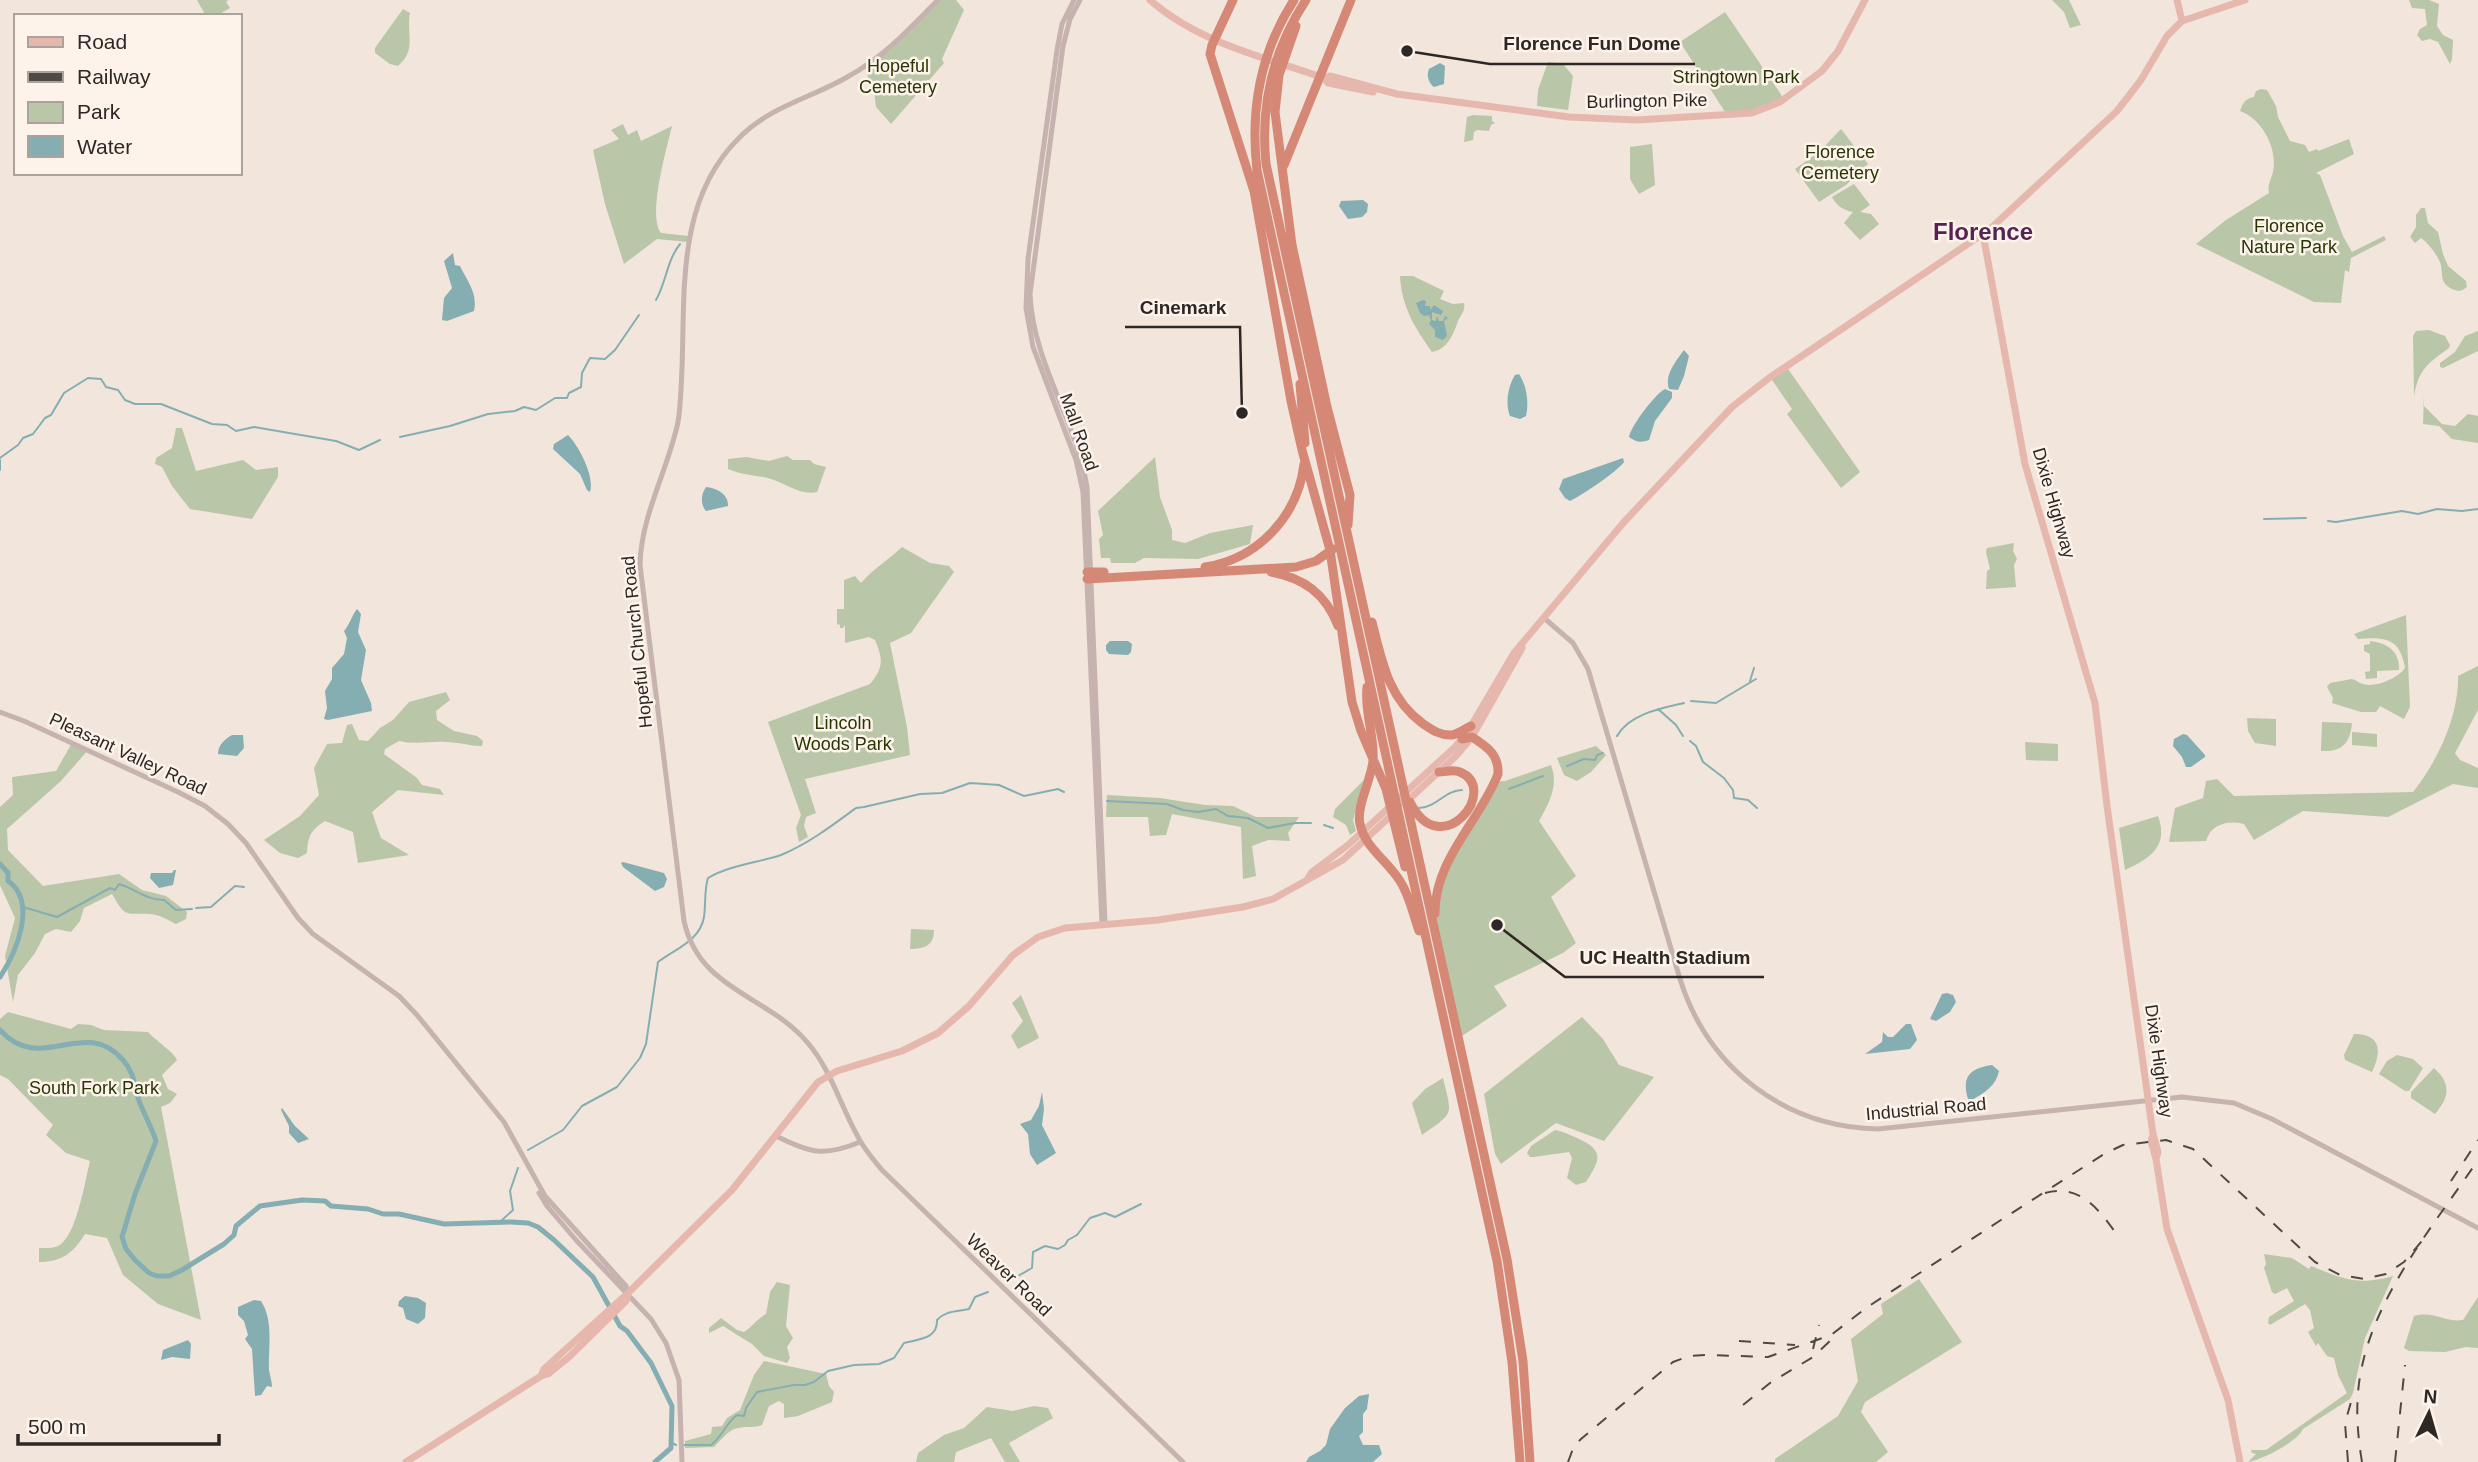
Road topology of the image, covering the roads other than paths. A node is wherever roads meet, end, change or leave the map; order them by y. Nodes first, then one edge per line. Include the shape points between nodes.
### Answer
1 (938, 0) edge
2 (1074, 0) edge
3 (1080, 0) edge
4 (1150, 0) edge
5 (1157, 0) edge
6 (1233, 0) edge
7 (1294, 0) edge
8 (1306, 0) edge
9 (1311, 0) edge
10 (1351, 0) edge
11 (1865, 0) edge
12 (2177, 0) edge
13 (2245, 0) edge
14 (1167, 11) junction
15 (2182, 21) junction
16 (1214, 41) junction
17 (1322, 77) junction
18 (1277, 215) junction
19 (1983, 234) junction
20 (1301, 371) junction
21 (1256, 569) junction
22 (1356, 574) junction
23 (1090, 575) junction
24 (1544, 618) junction
25 (1523, 644) junction
26 (1348, 673) junction
27 (1368, 678) junction
28 (0, 712) edge
29 (1471, 726) junction
30 (1467, 738) junction
31 (1439, 772) junction
32 (1417, 787) junction
33 (1405, 794) junction
34 (1364, 836) junction
35 (1104, 924) junction
36 (1419, 931) junction
37 (1435, 933) junction
38 (1455, 1069) junction
39 (828, 1077) junction
40 (2148, 1100) junction
41 (776, 1136) junction
42 (860, 1142) junction
43 (2478, 1228) edge
44 (628, 1293) junction
45 (609, 1314) junction
46 (593, 1326) junction
47 (586, 1341) junction
48 (574, 1343) junction
49 (572, 1354) junction
50 (541, 1376) junction
51 (406, 1462) edge
52 (682, 1462) edge
53 (1183, 1462) edge
54 (1520, 1462) edge
55 (1530, 1462) edge
56 (2240, 1462) edge

1 - 39 main road, Hopeful Church Road via 865,67 781,107 748,129 714,168 693,215 678,417 644,527 640,565 688,936 712,972 792,1028 815,1053
2 - 23 main road, Mall Road via 1059,37 1025,295 1033,347 1079,469
3 - 23 main road, Mall Road via 1063,46 1030,294 1039,348 1083,465
4 - 14 main road, Burlington Pike
5 - 14 main road, Burlington Pike
6 - 16 highway
7 - 20 highway via 1275,33 1264,67 1254,141 1260,188
8 - 18 highway via 1281,44 1266,102 1265,153
9 - 21 highway via 1289,41 1276,86 1275,112 1288,222 1350,501 1349,521 1334,548 1315,561
10 - 17 highway
11 - 17 main road, Burlington Pike via 1822,71 1780,102 1752,113 1615,120 1373,92 1328,83
12 - 15 main road
13 - 15 main road
14 - 16 main road, Burlington Pike
15 - 19 main road via 2117,111
16 - 17 main road, Burlington Pike
16 - 26 highway via 1210,54 1252,180 1291,401 1330,550
17 - 18 highway via 1282,172
18 - 22 highway
19 - 24 main road via 1732,407 1632,513
19 - 40 main road, Dixie Highway via 2025,464 2095,703
20 - 23 highway via 1303,474 1282,521 1266,538 1230,561 1199,568
20 - 27 highway
21 - 23 highway
21 - 26 highway via 1292,577 1321,596 1337,625
22 - 29 highway via 1387,677 1401,703 1442,734 1457,734
22 - 33 highway
23 - 35 main road, Mall Road
24 - 25 main road
24 - 40 main road, Industrial Road via 1573,643 1588,669 1693,1013 1712,1046 1750,1086 1805,1116 1866,1129
25 - 29 main road via 1503,668
25 - 30 main road
26 - 36 highway via 1359,725 1389,800
27 - 34 highway via 1373,748 1360,815
27 - 38 highway
28 - 44 main road, Pleasant Valley Road via 178,792 228,824 313,934 399,996 417,1015 504,1122 551,1203
29 - 30 main road
30 - 31 main road
30 - 32 main road
30 - 37 highway via 1492,752 1498,774 1441,875
31 - 32 main road
31 - 33 highway via 1460,772 1471,783 1473,800 1459,821 1445,826 1427,823
32 - 34 main road
33 - 37 highway
34 - 35 main road via 1273,899 1157,920
34 - 36 highway via 1401,882
35 - 39 main road via 1061,929 1034,939 1013,954 939,1033
36 - 38 highway
37 - 55 highway via 1507,1259
38 - 54 highway via 1506,1312
39 - 41 main road
39 - 42 main road, Weaver Road
40 - 43 main road, Industrial Road via 2202,1097 2247,1108
40 - 56 main road, Dixie Highway via 2167,1228 2228,1400
41 - 42 main road via 820,1153
41 - 44 main road via 732,1190
42 - 53 main road, Weaver Road via 899,1188
44 - 45 main road
44 - 52 main road, Pleasant Valley Road via 656,1325 668,1348 678,1380
45 - 46 main road
45 - 47 main road
46 - 47 main road
46 - 48 main road
47 - 49 main road
48 - 49 main road
48 - 50 main road
49 - 50 main road
50 - 51 main road

